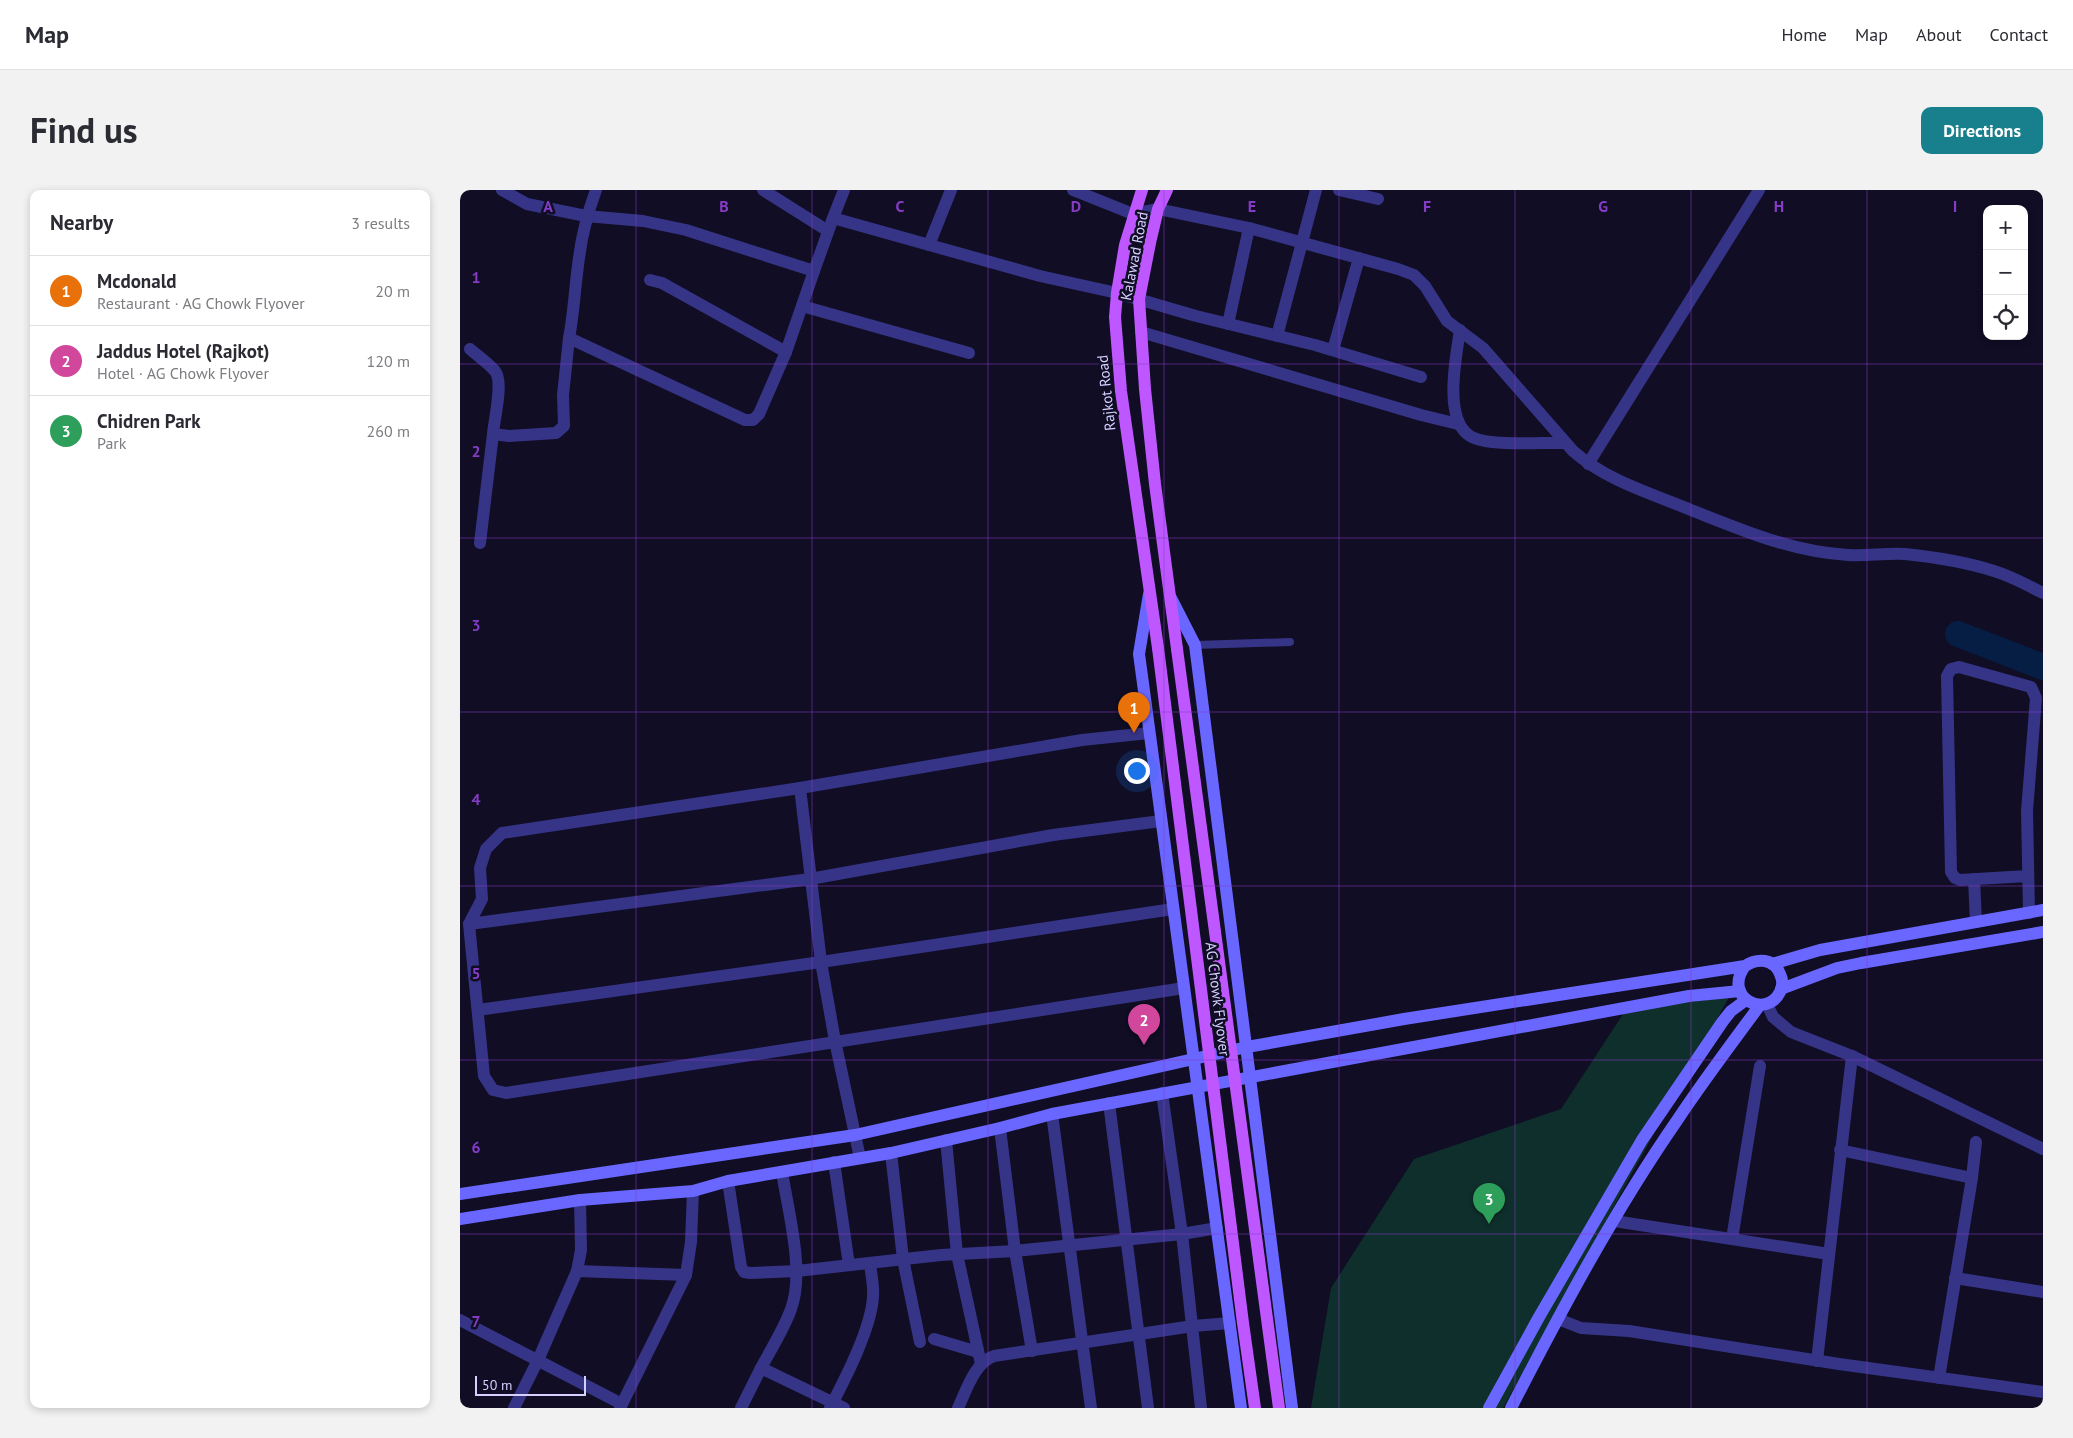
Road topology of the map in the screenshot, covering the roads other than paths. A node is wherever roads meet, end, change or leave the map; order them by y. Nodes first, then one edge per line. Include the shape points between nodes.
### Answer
1 (502, 190) edge
2 (596, 190) edge
3 (762, 190) edge
4 (951, 190) edge
5 (1072, 190) edge
6 (1142, 190) edge
7 (1167, 190) edge
8 (1316, 190) edge
9 (1339, 190) edge
10 (1759, 190) edge
11 (840, 192) edge
12 (1378, 199) dead end
13 (1158, 209) junction
14 (1133, 214) junction
15 (586, 216) junction
16 (833, 218) junction
17 (1249, 228) junction
18 (828, 231) junction
19 (1303, 244) junction
20 (929, 245) junction
21 (1359, 258) junction
22 (814, 271) junction
23 (650, 280) dead end
24 (1117, 293) junction
25 (1139, 299) junction
26 (802, 306) junction
27 (1228, 324) junction
28 (1460, 330) junction
29 (1141, 332) junction
30 (1277, 336) junction
31 (569, 338) junction
32 (470, 349) dead end
33 (1334, 350) junction
34 (786, 352) junction
35 (969, 354) dead end
36 (1421, 377) dead end
37 (1458, 424) junction
38 (493, 434) junction
39 (1565, 442) junction
40 (1588, 464) junction
41 (480, 544) dead end
42 (2043, 593) edge
43 (1149, 594) junction
44 (1170, 596) junction
45 (1290, 642) dead end
46 (1195, 645) junction
47 (1150, 733) junction
48 (800, 788) junction
49 (1162, 821) junction
50 (2028, 876) junction
51 (810, 879) junction
52 (1974, 879) junction
53 (1173, 909) junction
54 (2043, 910) edge
55 (2028, 913) junction
56 (1976, 922) junction
57 (469, 924) junction
58 (2043, 932) edge
59 (821, 962) junction
60 (1772, 964) junction
61 (1745, 966) junction
62 (1184, 988) junction
63 (1781, 989) junction
64 (1743, 995) junction
65 (1763, 1004) junction
66 (478, 1010) junction
67 (835, 1041) junction
68 (1247, 1047) junction
69 (1852, 1056) junction
70 (1194, 1059) junction
71 (1760, 1066) dead end
72 (1252, 1077) junction
73 (1197, 1087) junction
74 (1162, 1093) junction
75 (1109, 1103) junction
76 (1052, 1114) junction
77 (1000, 1128) junction
78 (855, 1135) junction
79 (946, 1140) junction
80 (1976, 1142) dead end
81 (2043, 1149) edge
82 (1840, 1150) junction
83 (891, 1153) junction
84 (860, 1158) junction
85 (834, 1162) junction
86 (782, 1172) junction
87 (1972, 1178) junction
88 (728, 1181) junction
89 (693, 1191) junction
90 (460, 1194) edge
91 (580, 1200) junction
92 (460, 1219) edge
93 (1614, 1221) junction
94 (1217, 1228) junction
95 (1182, 1234) junction
96 (1732, 1238) junction
97 (1125, 1239) junction
98 (1070, 1245) junction
99 (1015, 1251) junction
100 (957, 1254) junction
101 (1829, 1254) junction
102 (903, 1259) junction
103 (870, 1263) junction
104 (849, 1265) junction
105 (578, 1271) junction
106 (797, 1271) junction
107 (686, 1274) junction
108 (1955, 1278) junction
109 (2043, 1292) edge
110 (1558, 1319) junction
111 (460, 1320) edge
112 (1230, 1323) junction
113 (1193, 1326) junction
114 (1137, 1335) junction
115 (934, 1339) dead end
116 (920, 1342) dead end
117 (1083, 1344) junction
118 (1032, 1351) junction
119 (980, 1358) junction
120 (538, 1360) junction
121 (1817, 1361) junction
122 (761, 1368) junction
123 (1939, 1378) junction
124 (2043, 1392) edge
125 (621, 1406) edge
126 (835, 1406) edge
127 (514, 1408) edge
128 (741, 1408) edge
129 (958, 1408) edge
130 (1091, 1408) edge
131 (1148, 1408) edge
132 (1201, 1408) edge
133 (1241, 1408) edge
134 (1255, 1408) edge
135 (1279, 1408) edge
136 (1292, 1408) edge
137 (1490, 1408) edge
138 (1511, 1408) edge

1 - 15 street via 527,204
2 - 15 street
3 - 18 street
4 - 20 street
5 - 14 street
6 - 14 main road, Rajkot Road
7 - 13 main road, Kalawad Road
8 - 19 street
9 - 12 street
10 - 40 street
11 - 16 street
13 - 14 street
13 - 17 street
13 - 25 main road, Kalawad Road
14 - 24 main road, Rajkot Road
15 - 22 street via 643,221 686,230
15 - 31 street
16 - 18 street
16 - 20 street
17 - 19 street
17 - 27 street
18 - 22 street
19 - 21 street
19 - 30 street
20 - 24 street via 1040,276
21 - 28 street via 1414,275 1426,286 1447,321
21 - 33 street
22 - 26 street
23 - 34 street via 662,283
24 - 25 street
24 - 43 main road, Rajkot Road via 1115,317 1121,391
25 - 27 street
25 - 29 main road, Kalawad Road
26 - 34 street
26 - 35 street
27 - 30 street
28 - 37 street via 1454,409
28 - 39 street via 1503,369
29 - 37 street
29 - 44 main road, Kalawad Road
30 - 33 street
31 - 34 street via 745,420 752,420 759,414
31 - 38 street via 563,395 564,426 556,433
32 - 38 street via 498,377
33 - 36 street
37 - 39 street via 1470,436 1489,442
38 - 41 street
39 - 40 street
40 - 42 street via 1632,488 1742,532 1797,548 1847,555 1904,554 1960,562 1995,571
43 - 47 street via 1139,654
43 - 134 main road, AG Chowk Flyover, bridge
44 - 46 street
44 - 135 main road, AG Chowk Flyover, bridge
45 - 46 lane
46 - 68 street
47 - 48 street via 1082,740
47 - 49 street
48 - 51 street
48 - 57 street via 502,833 486,849 480,868 482,899
49 - 51 street via 1053,835
49 - 53 street
50 - 52 street
50 - 52 street via 2027,811 2036,698 2031,687 1959,668 1951,670 1947,676 1951,872 1960,880
50 - 55 street
51 - 57 street
51 - 59 street
52 - 56 street
53 - 59 street
53 - 62 street
54 - 55 street
55 - 56 street
56 - 60 street via 1820,950
57 - 66 street
58 - 63 street via 1837,968
59 - 66 street
59 - 67 street
60 - 61 street via 1758,960
60 - 63 street via 1781,975
61 - 64 street via 1738,980
61 - 68 street
62 - 67 street
62 - 70 street
63 - 65 street via 1773,1000
64 - 65 street
64 - 72 street via 1689,996
64 - 137 street via 1642,1140
65 - 69 street via 1791,1032
65 - 93 street via 1677,1120
66 - 67 street via 484,1076 493,1090 506,1093
67 - 78 street
68 - 70 street
68 - 72 street
69 - 81 street
69 - 82 street
70 - 73 street
70 - 78 street
71 - 96 street
72 - 73 street
72 - 136 street
73 - 74 street
73 - 94 street
74 - 75 street
74 - 95 street
75 - 76 street
75 - 97 street
76 - 77 street
76 - 98 street
77 - 79 street
77 - 99 street
78 - 84 street
78 - 90 street
79 - 83 street
79 - 100 street
80 - 87 street
82 - 87 street
82 - 101 street
83 - 84 street
83 - 102 street
84 - 85 street
85 - 86 street
85 - 104 street
86 - 88 street
86 - 106 street
87 - 108 street
88 - 89 street
88 - 106 street via 744,1272
89 - 91 street
89 - 107 street
91 - 92 street
91 - 105 street via 582,1250
93 - 96 street
93 - 110 street
94 - 95 street
94 - 112 street
95 - 97 street
95 - 113 street
96 - 101 street
97 - 98 street
97 - 114 street
98 - 99 street
98 - 117 street
99 - 100 street
99 - 118 street
100 - 102 street
100 - 119 street
101 - 121 street
102 - 103 street
102 - 116 street
103 - 104 street
103 - 126 street via 873,1296 870,1315
104 - 106 street
105 - 107 street
105 - 120 street
106 - 122 street via 791,1310
107 - 125 street
108 - 109 street
108 - 123 street
110 - 121 street via 1581,1328 1629,1331
110 - 138 street
111 - 120 street
112 - 113 street
112 - 133 street
113 - 114 street
113 - 132 street
114 - 117 street
114 - 131 street
115 - 119 street
117 - 118 street
117 - 130 street
118 - 119 street
119 - 129 street
120 - 125 street
120 - 127 street
121 - 123 street
122 - 126 street
122 - 128 street
123 - 124 street

